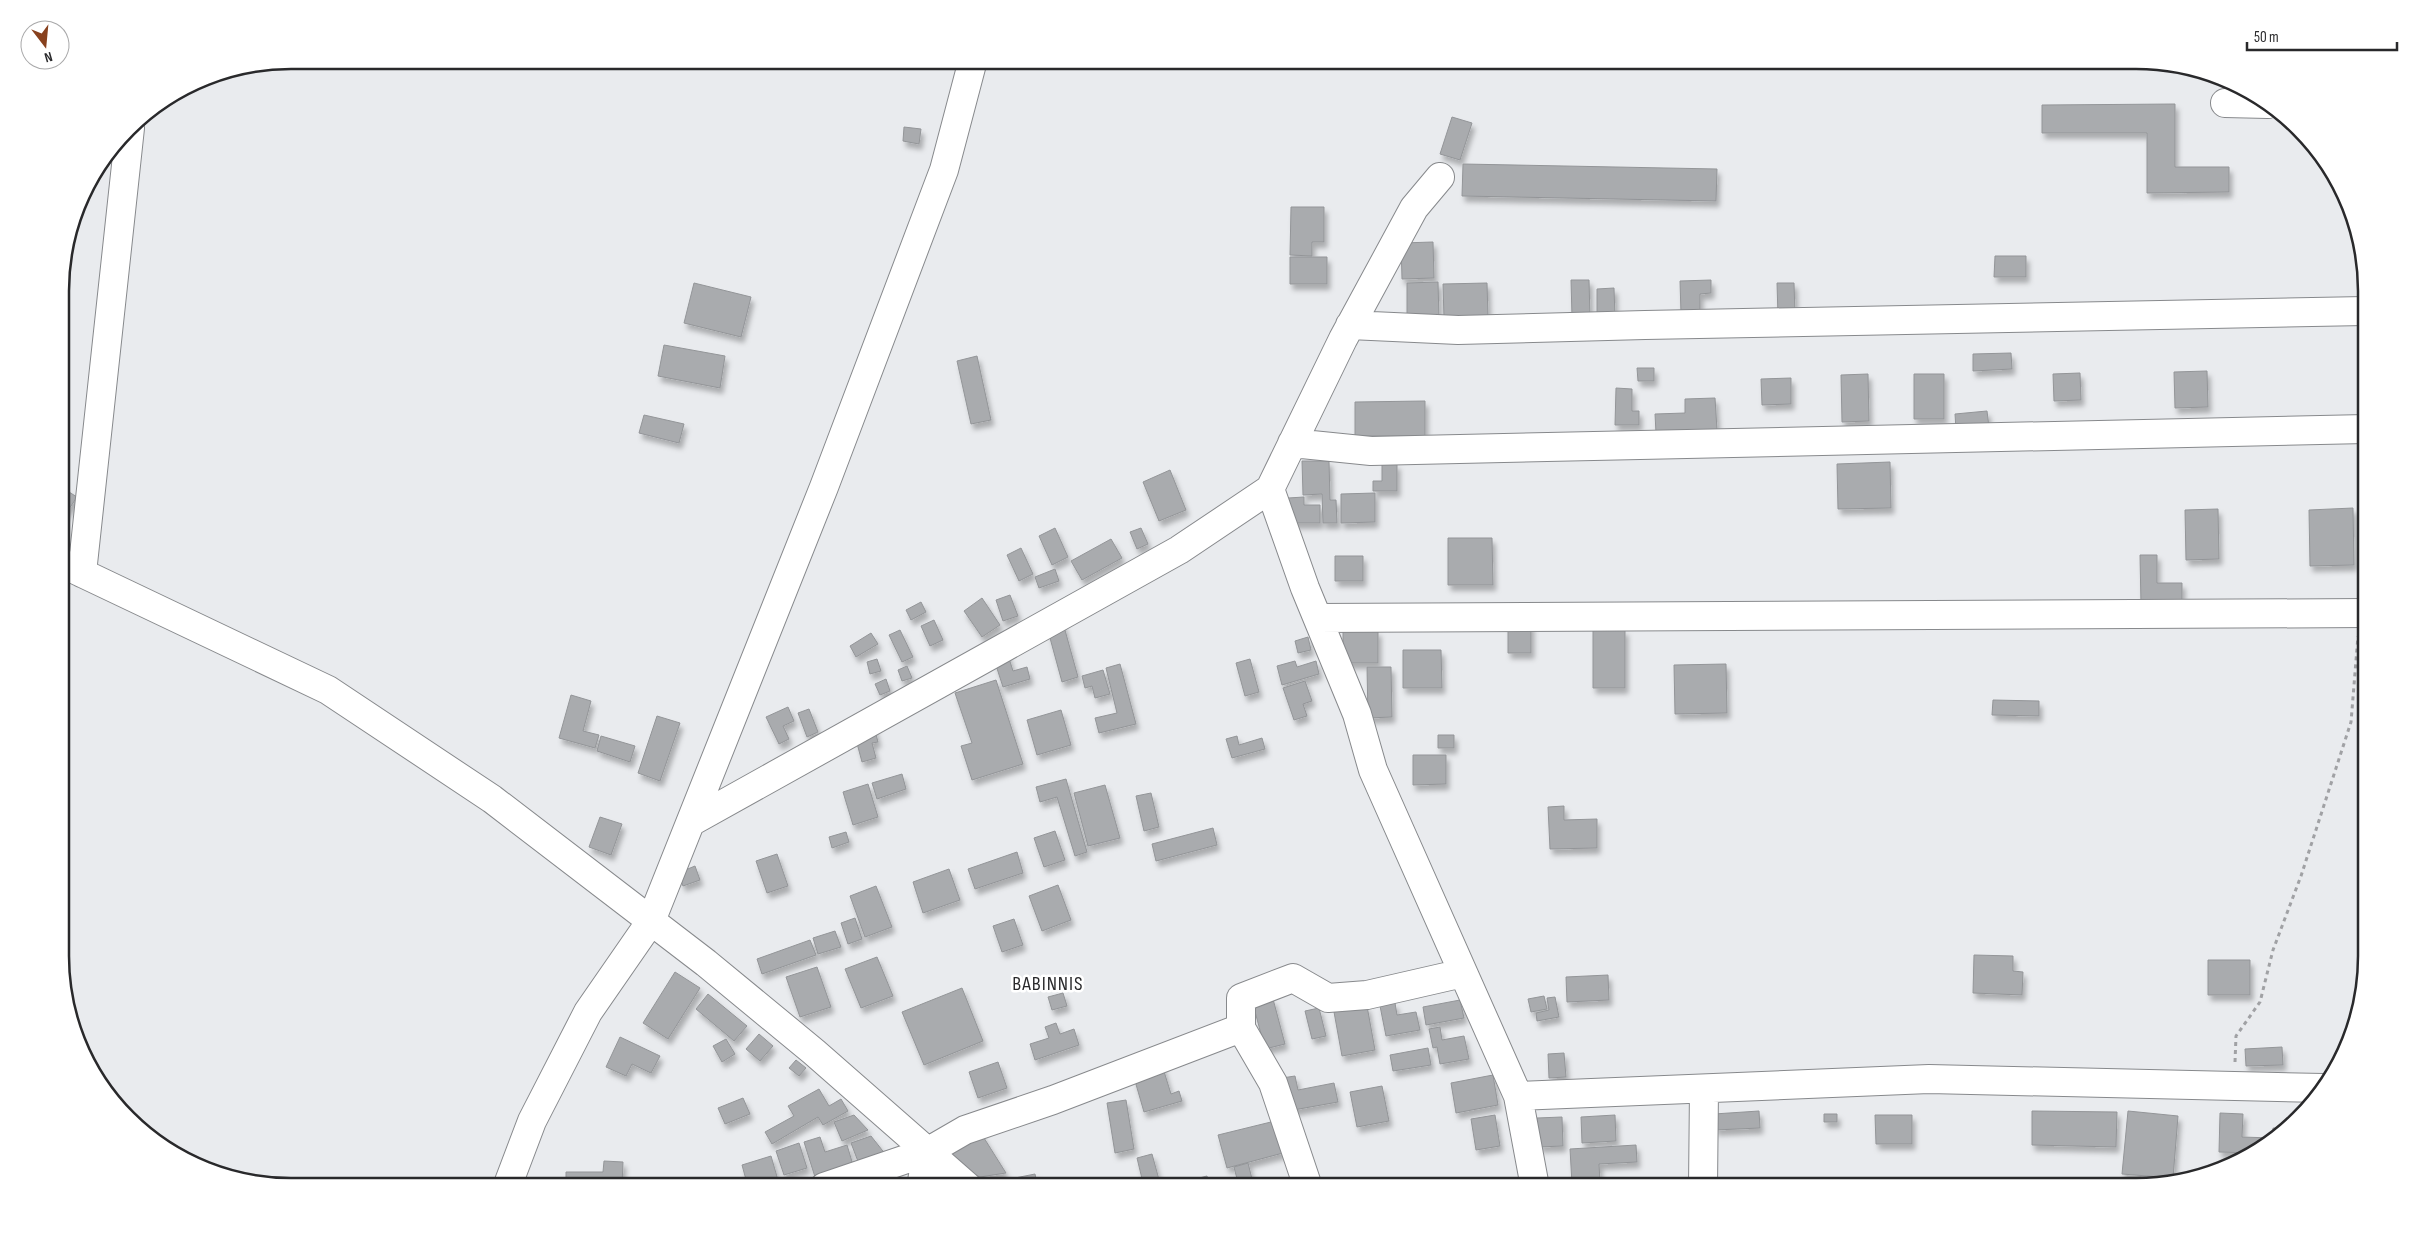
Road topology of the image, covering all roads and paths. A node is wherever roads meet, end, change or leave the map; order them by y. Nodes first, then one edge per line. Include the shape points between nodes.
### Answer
1 (971, 69) edge
2 (2225, 103) dead end
3 (2256, 104) edge
4 (128, 140) edge
5 (1440, 177) dead end
6 (2358, 311) edge
7 (1350, 325) junction
8 (2358, 429) edge
9 (1292, 443) junction
10 (1270, 489) junction
11 (72, 568) edge
12 (2358, 613) edge
13 (1318, 618) junction
14 (2358, 658) edge
15 (690, 822) junction
16 (650, 921) junction
17 (1463, 973) junction
18 (1241, 1028) junction
19 (2234, 1086) junction
20 (2315, 1088) edge
21 (1704, 1089) junction
22 (1518, 1096) junction
23 (927, 1152) junction
24 (510, 1178) edge
25 (850, 1178) edge
26 (923, 1178) edge
27 (957, 1178) edge
28 (1305, 1178) edge
29 (1533, 1178) edge
30 (1703, 1178) edge

1 - 15 street via 944,170 824,487
2 - 3 street
4 - 11 street
5 - 7 street via 1414,208
6 - 7 street via 1458,330
7 - 9 street
8 - 9 street via 1371,451
9 - 10 street
10 - 13 street
10 - 15 street via 1179,550
11 - 16 street via 328,690 492,799
12 - 13 street
13 - 17 street via 1357,714 1373,770
14 - 19 path via 2351,722 2301,876 2273,950 2260,1002 2236,1036
15 - 16 street
16 - 23 street via 814,1052
16 - 24 street via 588,1012 532,1121
17 - 18 street via 1367,995 1328,998 1293,978 1241,998
17 - 22 street
18 - 23 street via 965,1130
18 - 28 street via 1273,1083
19 - 20 street
19 - 21 street via 1929,1079
21 - 22 street
21 - 30 street
22 - 29 street
23 - 25 street
23 - 26 street
23 - 27 street

